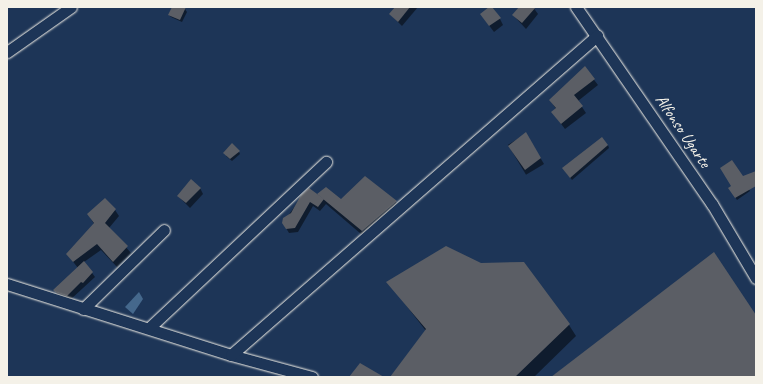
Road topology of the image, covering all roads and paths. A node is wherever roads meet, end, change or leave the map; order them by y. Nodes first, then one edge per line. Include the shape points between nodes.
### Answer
1 (71, 7) edge
2 (576, 7) edge
3 (597, 36) junction
4 (7, 52) edge
5 (326, 162) dead end
6 (164, 230) dead end
7 (756, 278) edge
8 (7, 284) edge
9 (83, 309) junction
10 (149, 328) junction
11 (231, 355) junction
12 (312, 377) edge

1 - 4 street
2 - 3 street, Alfonso Ugarte
3 - 7 street, Alfonso Ugarte via 712,204
3 - 11 street
5 - 10 street
6 - 9 street
8 - 9 street
9 - 10 street
10 - 11 street
11 - 12 street

